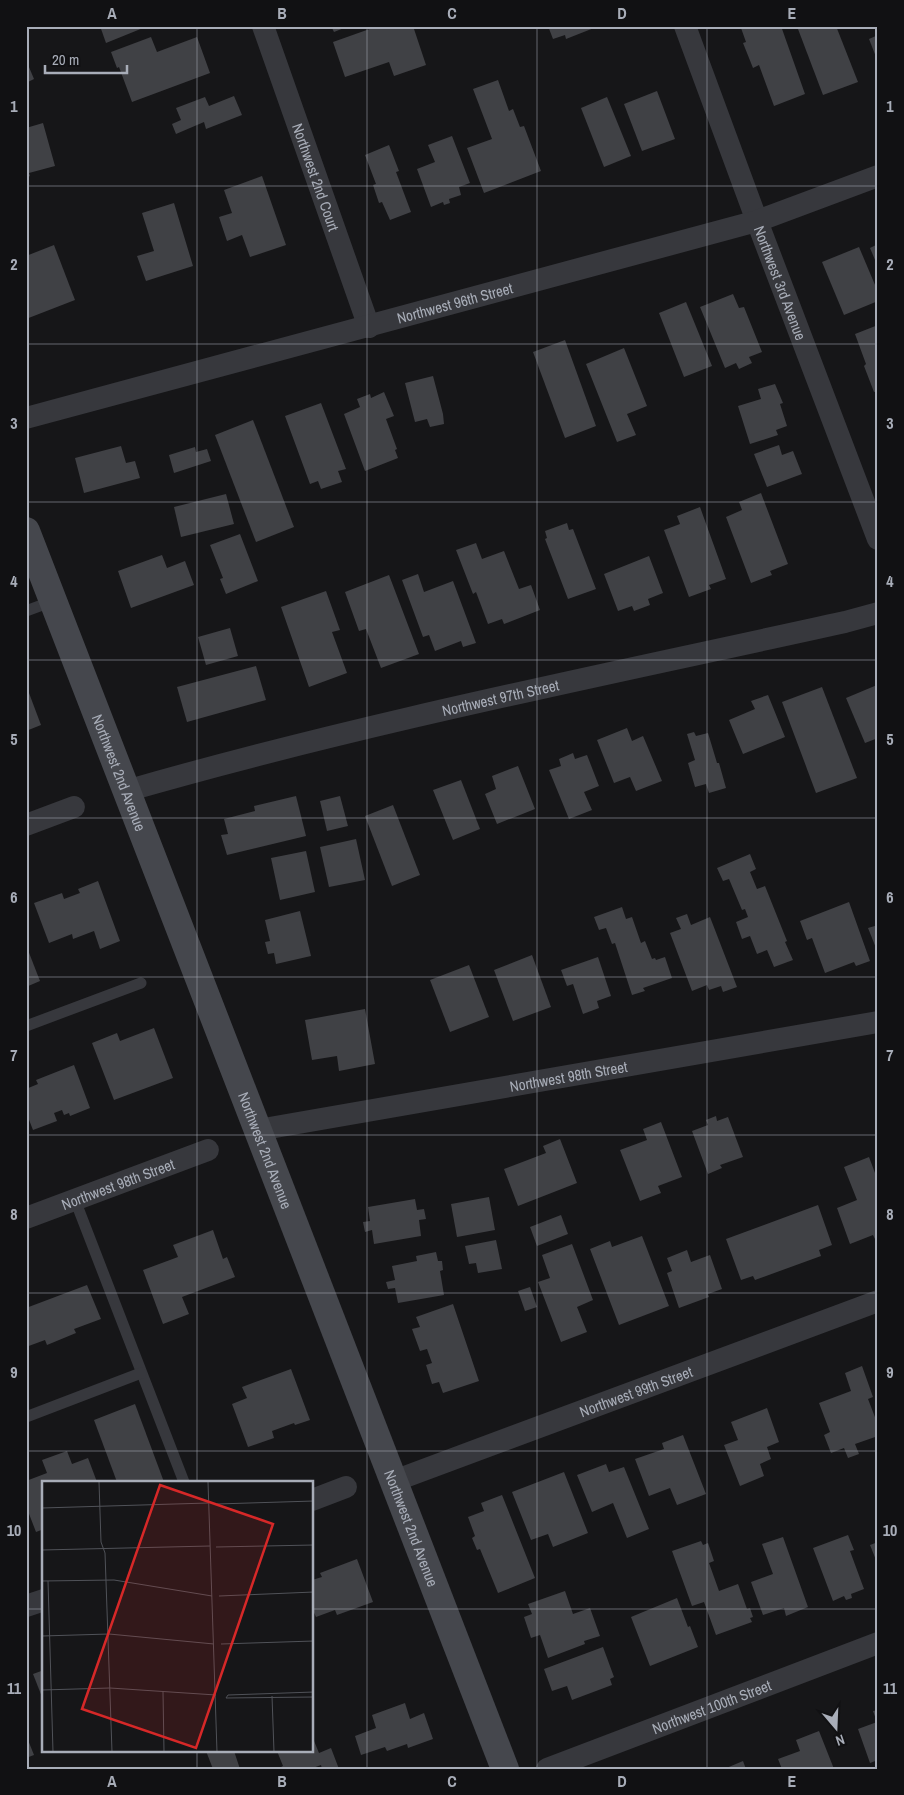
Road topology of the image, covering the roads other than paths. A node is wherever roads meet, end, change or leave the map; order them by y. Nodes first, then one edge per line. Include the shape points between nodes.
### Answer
1 (263, 26) edge
2 (685, 26) edge
3 (878, 176) edge
4 (757, 221) junction
5 (368, 327) junction
6 (26, 418) edge
7 (26, 531) edge
8 (878, 539) edge
9 (53, 601) junction
10 (26, 611) edge
11 (878, 613) edge
12 (126, 791) junction
13 (74, 807) dead end
14 (26, 826) edge
15 (140, 983) dead end
16 (878, 1022) edge
17 (26, 1026) edge
18 (258, 1130) junction
19 (208, 1150) dead end
20 (75, 1200) junction
21 (26, 1218) edge
22 (878, 1301) edge
23 (141, 1373) junction
24 (26, 1417) edge
25 (184, 1481) edge
26 (394, 1481) junction
27 (346, 1487) dead end
28 (314, 1499) edge
29 (42, 1601) edge
30 (26, 1606) edge
31 (878, 1644) edge
32 (505, 1769) edge
33 (547, 1769) edge

1 - 5 street, Northwest 2nd Court
2 - 4 street, Northwest 3rd Avenue
3 - 4 street, Northwest 96th Street
4 - 5 street, Northwest 96th Street
4 - 8 street, Northwest 3rd Avenue
5 - 6 street, Northwest 96th Street
7 - 9 street, Northwest 2nd Avenue
9 - 10 lane
9 - 12 street, Northwest 2nd Avenue
11 - 12 street, Northwest 97th Street via 340,734
12 - 18 street, Northwest 2nd Avenue
13 - 14 street
15 - 17 lane
16 - 18 street, Northwest 98th Street
18 - 26 street, Northwest 2nd Avenue
19 - 20 street, Northwest 98th Street
20 - 21 street, Northwest 98th Street
20 - 23 lane
22 - 26 street, Northwest 99th Street
23 - 24 lane
23 - 25 lane
26 - 32 street, Northwest 2nd Avenue
27 - 28 street
29 - 30 street
31 - 33 street, Northwest 100th Street

